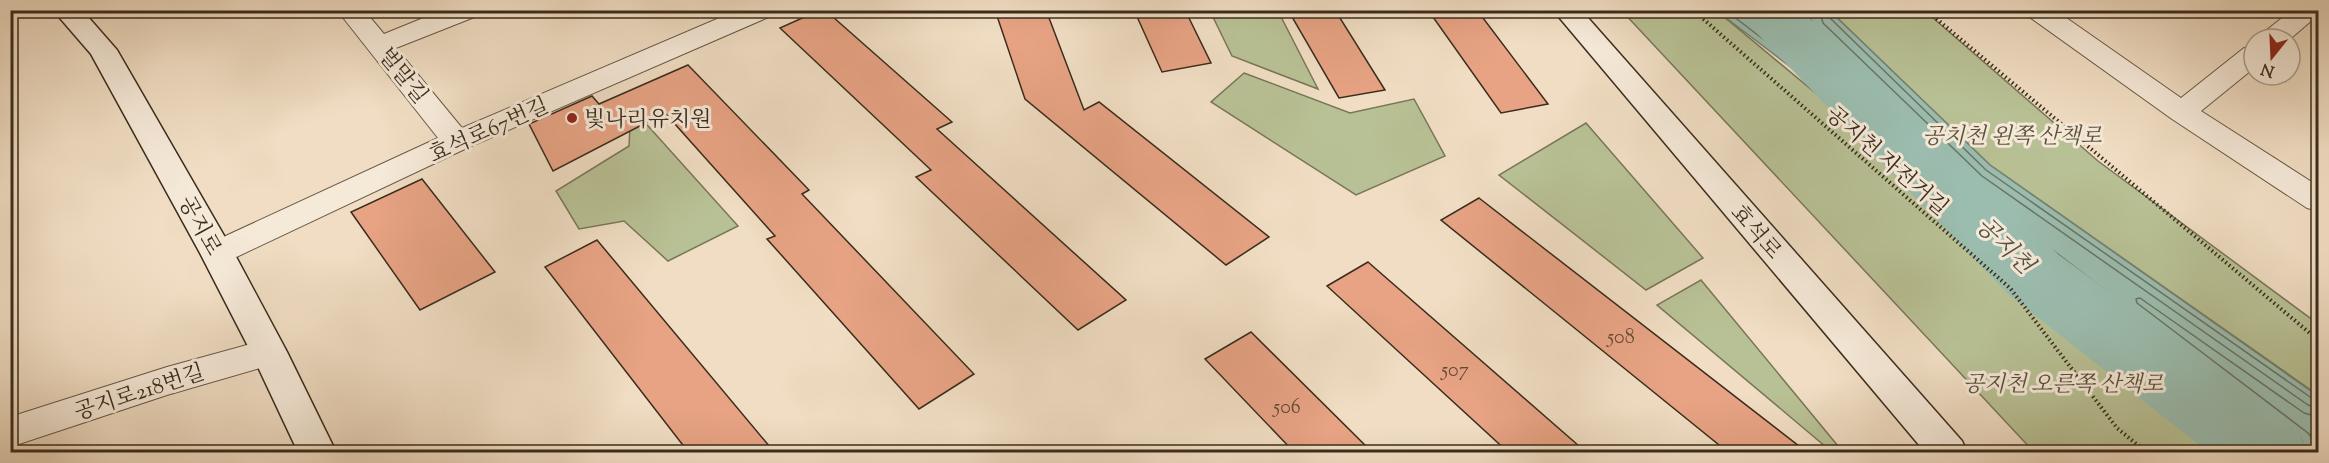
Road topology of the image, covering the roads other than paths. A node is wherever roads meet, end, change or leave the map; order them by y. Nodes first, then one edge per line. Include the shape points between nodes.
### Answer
1 (66, 10) edge
2 (350, 10) edge
3 (468, 10) edge
4 (762, 10) edge
5 (1566, 10) edge
6 (2037, 10) edge
7 (2308, 10) edge
8 (2287, 27) edge
9 (380, 45) junction
10 (2242, 64) edge
11 (2182, 112) junction
12 (457, 141) junction
13 (2319, 200) edge
14 (217, 253) junction
15 (269, 352) junction
16 (10, 432) edge
17 (317, 453) edge
18 (1948, 453) edge

1 - 14 street, 공지로 via 103,50
2 - 9 street, 벌말길
3 - 9 street
4 - 12 street, 효석로67번길
5 - 18 street, 효석로
6 - 11 street
7 - 8 street
9 - 12 street, 벌말길
10 - 11 street
11 - 13 street
12 - 14 street, 효석로67번길
14 - 15 street, 공지로
15 - 16 street, 공지로218번길
15 - 17 street, 공지로

